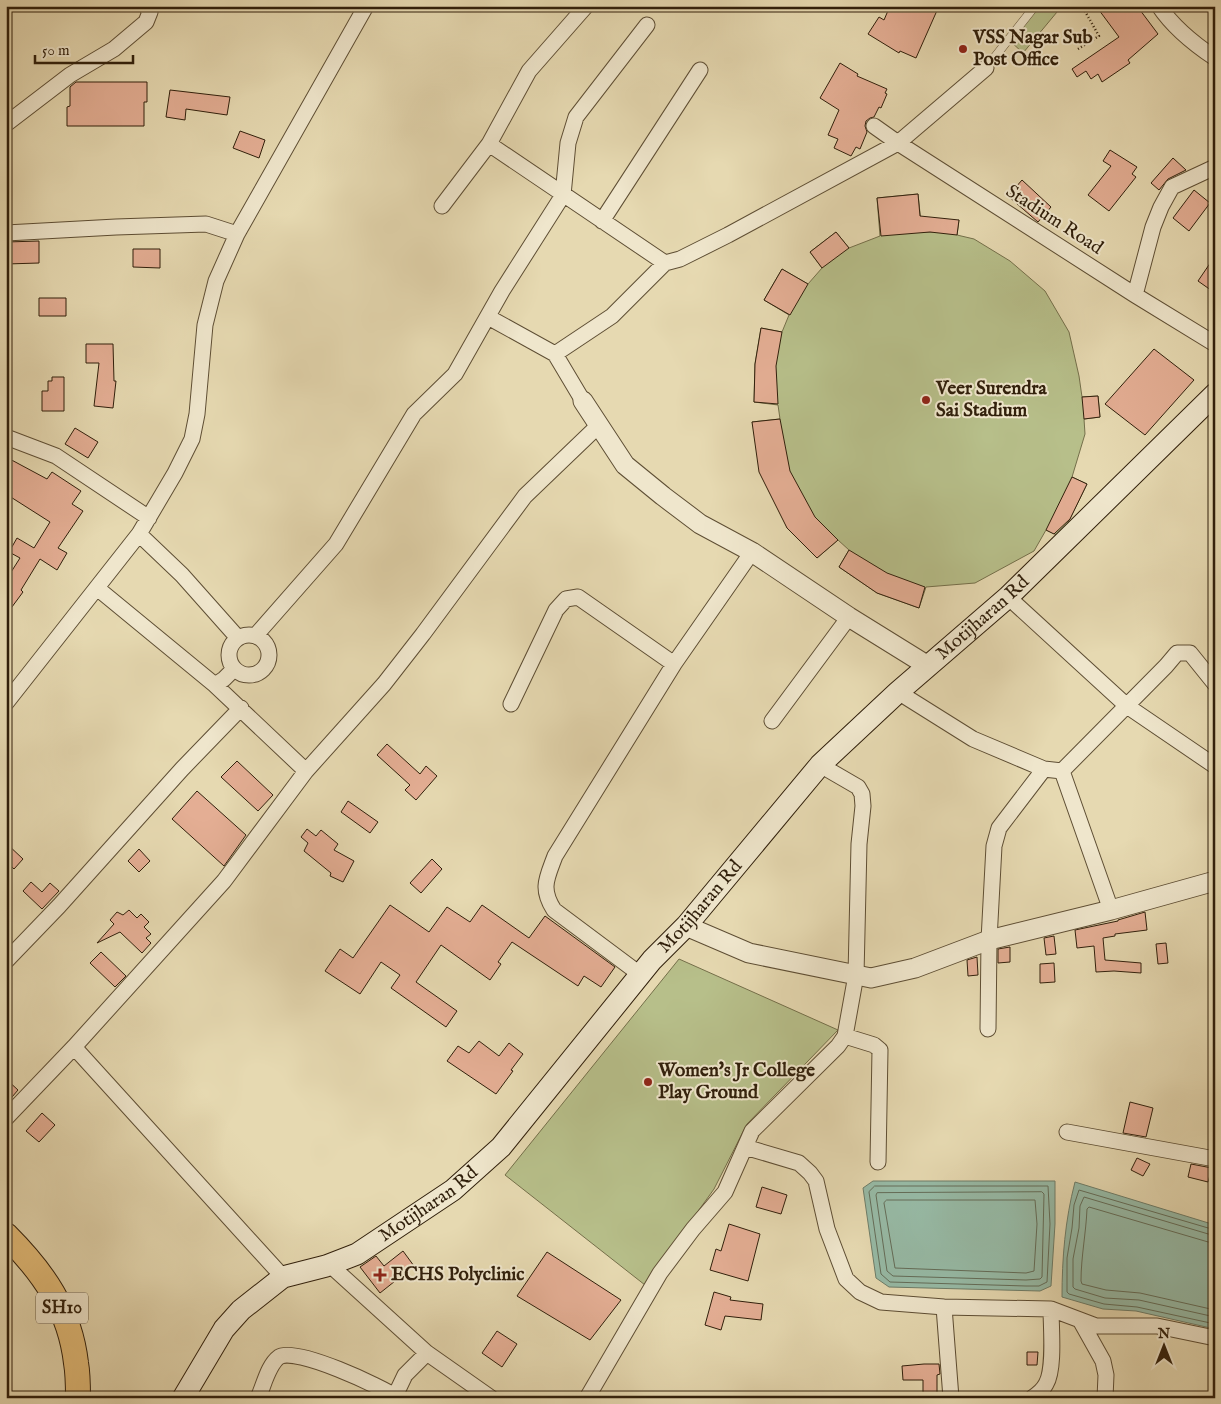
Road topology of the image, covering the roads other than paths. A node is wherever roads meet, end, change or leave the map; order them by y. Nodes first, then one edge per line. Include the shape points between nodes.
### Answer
1 (146, 6) edge
2 (366, 6) edge
3 (586, 6) edge
4 (1035, 6) edge
5 (1159, 6) edge
6 (647, 25) dead end
7 (1215, 58) edge
8 (986, 68) joint
9 (700, 70) dead end
10 (6, 124) edge
11 (874, 126) dead end
12 (898, 143) junction
13 (489, 144) junction
14 (1215, 167) edge
15 (563, 195) junction
16 (442, 206) dead end
17 (602, 221) junction
18 (6, 233) edge
19 (237, 234) junction
20 (665, 263) junction
21 (1135, 295) junction
22 (488, 317) junction
23 (1215, 344) edge
24 (554, 354) junction
25 (1215, 394) edge
26 (583, 401) joint
27 (598, 426) junction
28 (6, 437) edge
29 (149, 518) junction
30 (139, 534) junction
31 (752, 552) junction
32 (97, 588) junction
33 (1008, 597) junction
34 (849, 617) junction
35 (256, 636) junction
36 (238, 638) junction
37 (674, 664) junction
38 (928, 666) junction
39 (234, 669) junction
40 (1215, 684) edge
41 (215, 685) junction
42 (898, 692) junction
43 (6, 703) edge
44 (511, 704) dead end
45 (1127, 706) junction
46 (242, 708) junction
47 (772, 721) dead end
48 (820, 765) junction
49 (1215, 766) edge
50 (1044, 770) junction
51 (306, 771) junction
52 (1062, 771) junction
53 (1215, 881) edge
54 (1111, 910) junction
55 (686, 926) junction
56 (989, 940) junction
57 (6, 961) edge
58 (641, 975) junction
59 (856, 975) junction
60 (988, 1029) dead end
61 (845, 1036) junction
62 (74, 1047) junction
63 (6, 1118) edge
64 (1067, 1132) dead end
65 (745, 1148) junction
66 (1215, 1159) edge
67 (878, 1162) dead end
68 (6, 1235) edge
69 (330, 1265) junction
70 (283, 1277) junction
71 (944, 1307) junction
72 (1051, 1309) junction
73 (1080, 1320) junction
74 (1215, 1338) edge
75 (427, 1353) junction
76 (396, 1397) edge
77 (78, 1398) edge
78 (183, 1398) edge
79 (258, 1398) edge
80 (491, 1398) edge
81 (586, 1398) edge
82 (951, 1398) edge
83 (1032, 1398) edge
84 (1105, 1398) edge

1 - 10 street via 150,12 146,22 114,49 70,75
2 - 19 street
3 - 13 street via 529,71
4 - 8 lane
5 - 7 street via 1197,46
6 - 15 street via 576,117 568,143
8 - 12 street
9 - 17 street
11 - 12 street, Stadium Road
12 - 20 street via 728,235
12 - 21 street, Stadium Road
13 - 15 street
13 - 16 street
14 - 21 street via 1172,187 1153,227
15 - 17 street
15 - 22 street
17 - 20 street
18 - 19 street via 206,224
19 - 29 street via 216,281 209,306 192,439
20 - 24 street via 612,316
21 - 23 street, Stadium Road
22 - 24 street
22 - 35 street via 455,374 414,414 336,544
24 - 26 street
25 - 33 main road, Motijharan Rd
26 - 27 street
27 - 31 street via 625,466 700,524
27 - 51 street via 525,496 384,684
28 - 29 street via 56,456
29 - 30 street
30 - 32 street
30 - 36 street via 182,575
31 - 34 street
31 - 37 street
32 - 41 street
32 - 43 street
33 - 38 main road, Motijharan Rd
33 - 45 street
34 - 38 street
34 - 47 street
35 - 36 street
35 - 39 street via 269,650 263,669 254,674 243,674
36 - 39 street via 229,652
37 - 44 street via 578,597 566,600 556,610
37 - 58 street via 560,848 547,878 546,897 554,910
38 - 42 main road, Motijharan Rd
39 - 41 street
40 - 45 street via 1190,654 1176,653
41 - 46 street
42 - 48 main road, Motijharan Rd
42 - 50 street via 973,739
45 - 49 street
45 - 52 street
46 - 51 street
46 - 57 street
48 - 55 main road, Motijharan Rd
48 - 59 street via 858,787 862,794
50 - 52 street
50 - 56 street via 999,828 994,846
51 - 62 street via 224,881
52 - 54 street
53 - 54 street
54 - 56 street
55 - 58 main road, Motijharan Rd
55 - 59 street via 749,953
56 - 59 street via 915,968 871,978
56 - 60 street
58 - 69 main road, Motijharan Rd via 501,1147 453,1190 357,1254
59 - 61 street
61 - 65 street via 752,1131
61 - 67 street via 880,1050
62 - 63 street
62 - 70 street
64 - 66 street
65 - 71 street via 799,1163 813,1177 827,1229 846,1279 860,1292 881,1302
65 - 81 street via 725,1192 692,1229 660,1273
68 - 77 main road, SH10 via 49,1285 60,1305 71,1335
69 - 70 main road, Motijharan Rd
69 - 75 street
70 - 78 main road, Motijharan Rd via 241,1310 224,1329
71 - 72 street
71 - 82 street
72 - 73 street
72 - 83 street via 1051,1371 1047,1383
73 - 74 street via 1096,1326 1157,1326
73 - 84 street via 1103,1361
75 - 76 street via 405,1375
75 - 80 street
76 - 79 street via 365,1379 290,1354 280,1356 270,1368

